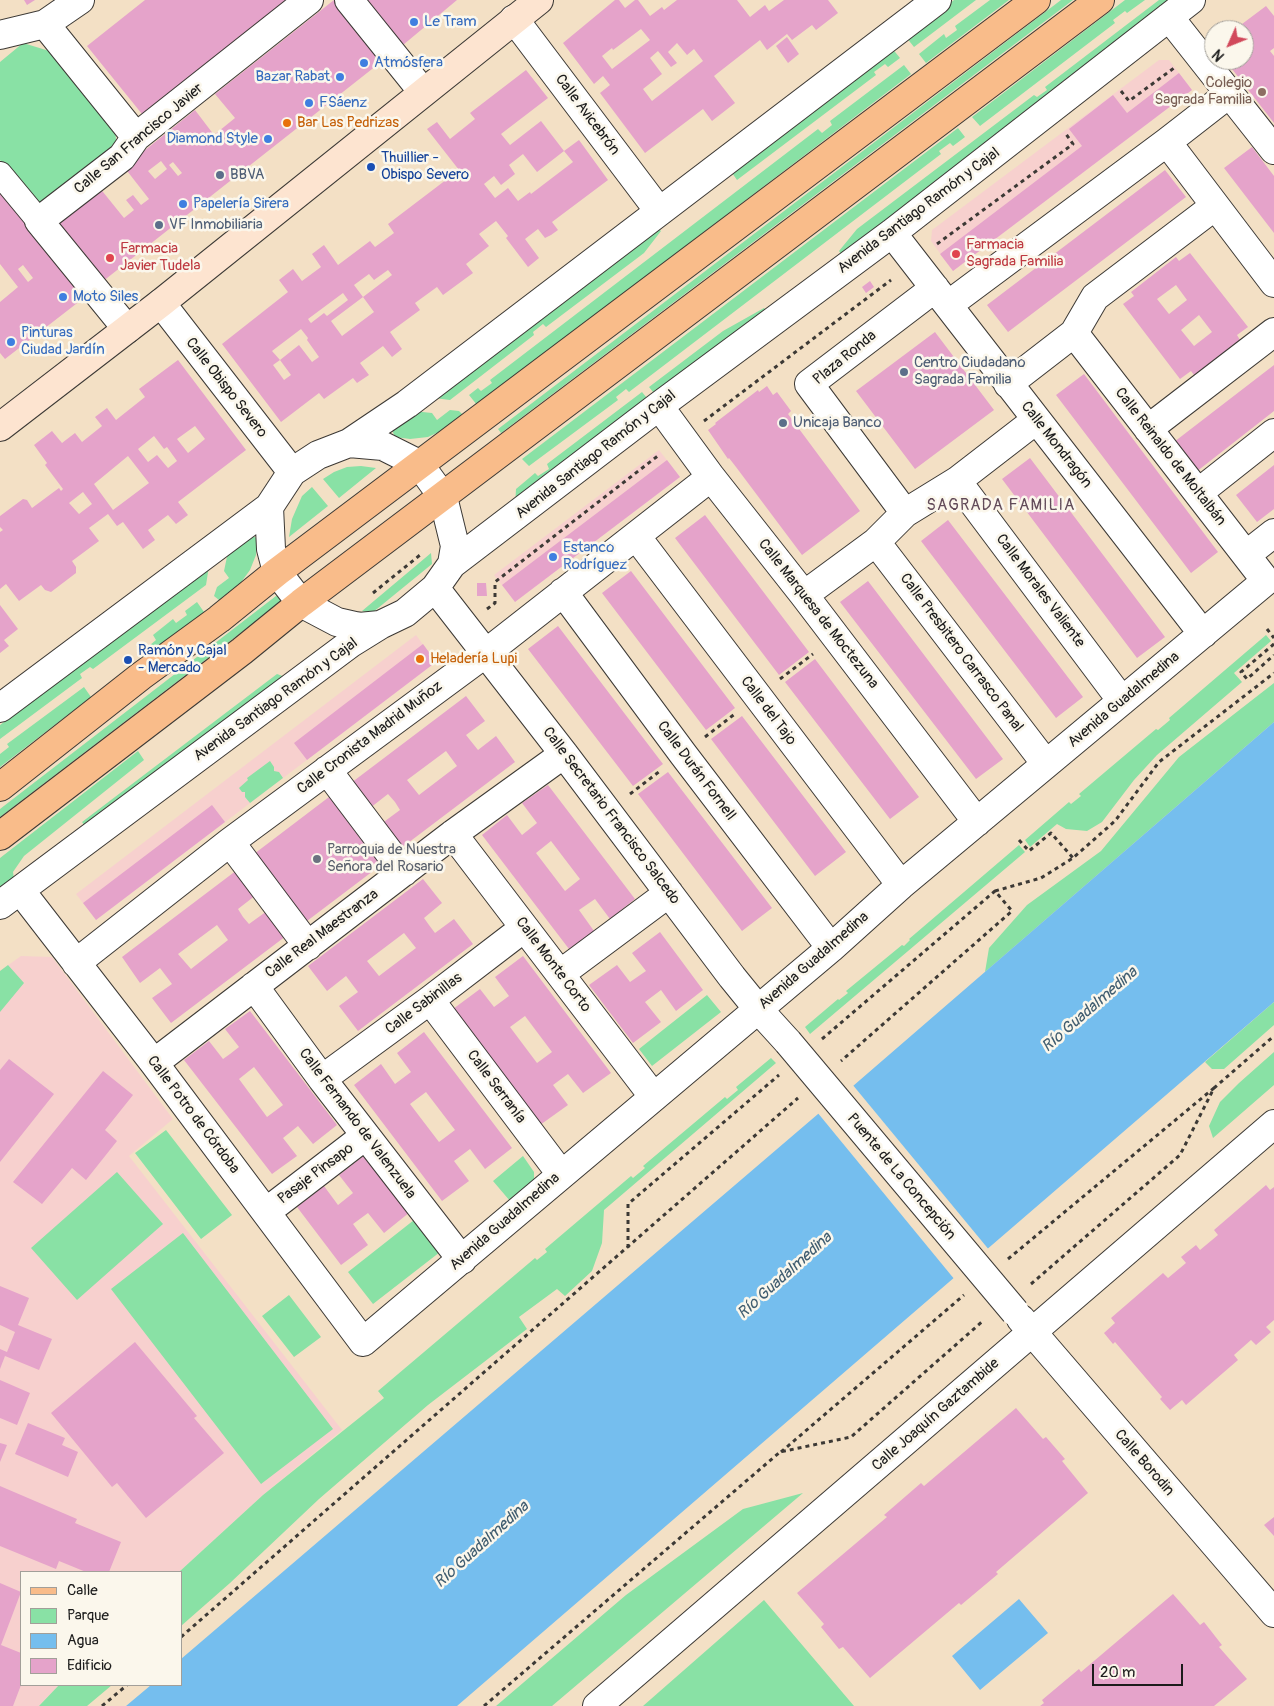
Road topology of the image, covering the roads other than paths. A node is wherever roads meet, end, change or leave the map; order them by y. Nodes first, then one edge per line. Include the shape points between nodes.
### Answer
1 (80, 0) edge
2 (309, 0) edge
3 (349, 0) edge
4 (539, 0) edge
5 (937, 0) edge
6 (1036, 0) edge
7 (1100, 0) edge
8 (1191, 0) edge
9 (1169, 16) junction
10 (514, 19) junction
11 (45, 24) junction
12 (0, 35) edge
13 (423, 92) junction
14 (1230, 93) junction
15 (136, 137) junction
16 (1168, 142) junction
17 (1274, 150) edge
18 (0, 174) edge
19 (1215, 206) junction
20 (659, 211) junction
21 (39, 221) junction
22 (892, 233) junction
23 (1274, 283) edge
24 (941, 297) junction
25 (161, 303) junction
26 (127, 329) junction
27 (1274, 332) edge
28 (1074, 333) junction
29 (1008, 384) junction
30 (659, 406) junction
31 (1036, 420) junction
32 (0, 427) edge
33 (1148, 429) junction
34 (1274, 433) edge
35 (350, 443) junction
36 (419, 464) junction
37 (292, 472) junction
38 (711, 477) junction
39 (957, 481) junction
40 (1198, 493) junction
41 (443, 498) junction
42 (270, 507) junction
43 (905, 513) junction
44 (1274, 533) edge
45 (636, 536) junction
46 (876, 542) junction
47 (1246, 555) junction
48 (452, 564) junction
49 (277, 572) junction
50 (1266, 581) joint
51 (436, 588) junction
52 (563, 592) junction
53 (804, 595) junction
54 (301, 603) junction
55 (380, 625) junction
56 (1202, 634) junction
57 (486, 653) junction
58 (1122, 701) junction
59 (0, 708) edge
60 (564, 754) junction
61 (1046, 764) junction
62 (327, 770) junction
63 (0, 787) edge
64 (976, 822) junction
65 (453, 834) junction
66 (0, 836) edge
67 (230, 842) junction
68 (404, 872) junction
69 (901, 885) junction
70 (669, 893) junction
71 (10, 898) edge
72 (524, 928) junction
73 (308, 946) junction
74 (831, 948) junction
75 (76, 963) junction
76 (560, 974) junction
77 (254, 986) junction
78 (430, 1000) junction
79 (758, 1009) junction
80 (788, 1042) joint
81 (154, 1063) junction
82 (322, 1079) junction
83 (653, 1096) junction
84 (1274, 1124) edge
85 (365, 1136) junction
86 (562, 1174) junction
87 (266, 1212) junction
88 (462, 1260) junction
89 (1015, 1312) joint
90 (1033, 1333) junction
91 (364, 1342) joint
92 (1274, 1613) edge
93 (597, 1706) edge

1 - 11 street
2 - 15 street, Calle San Francisco Javier
3 - 13 street
4 - 10 main road
5 - 20 street
6 - 36 main road via 487,416
7 - 41 main road
8 - 9 street, Avenida Santiago Ramón y Cajal
9 - 14 street
9 - 22 street, Avenida Santiago Ramón y Cajal
10 - 13 main road
10 - 20 street, Calle Avicebrón
11 - 12 street
11 - 15 street
13 - 25 main road
14 - 16 street
14 - 17 street
15 - 21 street, Calle San Francisco Javier via 122,156
16 - 19 street
16 - 24 street
18 - 21 street
19 - 23 street
19 - 28 street via 1095,297
20 - 35 street via 407,404
21 - 26 street
22 - 24 street, Calle Mondragón
22 - 30 street, Avenida Santiago Ramón y Cajal
24 - 29 street, Calle Mondragón
24 - 43 street, Plaza Ronda via 808,384
25 - 26 main road
25 - 37 street, Calle Obispo Severo
26 - 32 main road
27 - 33 street
28 - 29 street
28 - 33 street, Calle Reinaldo de Moltalbán
29 - 31 street, Calle Mondragón
30 - 38 street, Calle Marquesa de Moctezuna
30 - 48 street, Avenida Santiago Ramón y Cajal
31 - 39 street
31 - 56 street, Calle Mondragón
33 - 40 street, Calle Reinaldo de Moltalbán
34 - 40 street
35 - 36 street via 383,446
35 - 37 street via 318,455
36 - 41 street
36 - 49 main road
37 - 42 street
38 - 45 street, Calle Cronista Madrid Muñoz
38 - 53 street, Calle Marquesa de Moctezuna
39 - 43 street
39 - 58 street, Calle Morales Valiente
40 - 47 street, Calle Reinaldo de Moltalbán
41 - 48 street via 455,546
41 - 54 main road
42 - 49 street via 271,549
42 - 59 street
43 - 46 street
44 - 47 street
45 - 52 street, Calle Cronista Madrid Muñoz
45 - 69 street, Calle del Tajo
46 - 53 street
46 - 61 street, Calle Presbitero Carrasco Panal
47 - 50 street, Calle Reinaldo de Moltalbán
48 - 51 street, Avenida Santiago Ramón y Cajal
49 - 54 street
49 - 63 main road
50 - 56 street, Avenida Guadalmedina
51 - 55 street, Avenida Santiago Ramón y Cajal via 405,613
51 - 57 street, Calle Secretario Francisco Salcedo
52 - 57 street, Calle Cronista Madrid Muñoz
52 - 74 street, Calle Durán Fornell
53 - 64 street, Calle Marquesa de Moctezuna
54 - 55 street via 338,622 359,627
54 - 66 main road
55 - 71 street, Avenida Santiago Ramón y Cajal via 302,679
56 - 58 street, Avenida Guadalmedina
57 - 60 street, Calle Secretario Francisco Salcedo
57 - 62 street, Calle Cronista Madrid Muñoz
58 - 61 street, Avenida Guadalmedina
60 - 65 street, Calle Real Maestranza
60 - 70 street, Calle Secretario Francisco Salcedo
61 - 64 street, Avenida Guadalmedina
62 - 67 street, Calle Cronista Madrid Muñoz
62 - 68 street
64 - 69 street, Avenida Guadalmedina
65 - 68 street, Calle Real Maestranza
65 - 72 street, Calle Monte Corto
67 - 73 street
67 - 75 street, Calle Cronista Madrid Muñoz
68 - 73 street, Calle Real Maestranza
69 - 74 street, Avenida Guadalmedina
70 - 76 street
70 - 79 street, Calle Secretario Francisco Salcedo
71 - 75 street, Calle Potro de Córdoba
72 - 76 street, Calle Monte Corto
72 - 78 street, Calle Sabinillas
73 - 77 street, Calle Real Maestranza
74 - 79 street, Avenida Guadalmedina
75 - 81 street, Calle Potro de Córdoba
76 - 83 street, Calle Monte Corto
77 - 81 street, Calle Real Maestranza
77 - 82 street, Calle Fernando de Valenzuela
78 - 82 street, Calle Sabinillas
78 - 86 street, Calle Serranía
79 - 80 street, Calle Secretario Francisco Salcedo
79 - 83 street, Avenida Guadalmedina
80 - 89 street, Puente de La Concepción, bridge
81 - 87 street, Calle Potro de Córdoba
82 - 85 street, Calle Fernando de Valenzuela
83 - 86 street, Avenida Guadalmedina
84 - 90 street, Calle Joaquín Gaztambide
85 - 87 street, Pasaje Pinsapo
85 - 88 street, Calle Fernando de Valenzuela
86 - 88 street, Avenida Guadalmedina
87 - 91 street, Calle Potro de Córdoba
88 - 91 street, Avenida Guadalmedina
89 - 90 street, Calle Borodin
90 - 92 street, Calle Borodin
90 - 93 street, Calle Joaquín Gaztambide

